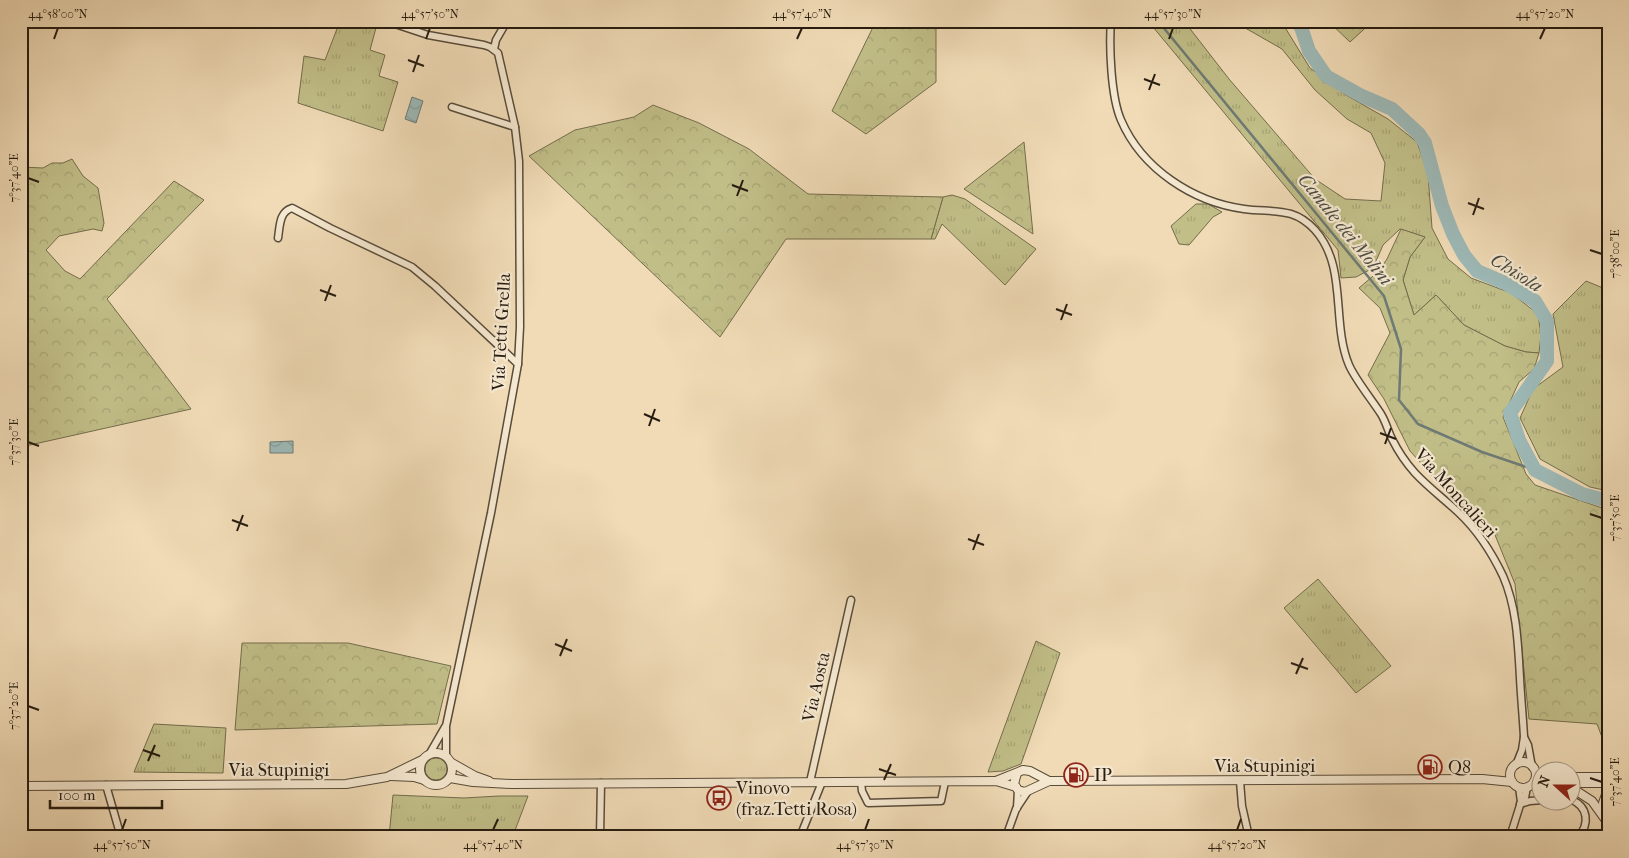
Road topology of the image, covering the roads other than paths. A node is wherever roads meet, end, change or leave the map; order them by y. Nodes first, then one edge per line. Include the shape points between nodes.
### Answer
1 (386, 21) edge
2 (507, 21) edge
3 (1111, 21) edge
4 (494, 49) junction
5 (452, 107) dead end
6 (515, 127) junction
7 (278, 238) dead end
8 (518, 364) junction
9 (852, 600) dead end
10 (446, 726) junction
11 (1524, 737) junction
12 (430, 753) junction
13 (446, 755) junction
14 (422, 760) junction
15 (1533, 760) edge
16 (452, 763) junction
17 (1514, 766) junction
18 (1532, 768) edge
19 (1016, 773) junction
20 (1033, 773) junction
21 (387, 776) junction
22 (1582, 777) edge
23 (1608, 777) edge
24 (450, 778) junction
25 (1482, 779) junction
26 (425, 781) junction
27 (996, 781) junction
28 (1050, 781) junction
29 (1240, 781) junction
30 (810, 782) junction
31 (822, 782) junction
32 (861, 782) junction
33 (945, 782) junction
34 (498, 783) junction
35 (601, 783) junction
36 (1532, 783) edge
37 (1608, 783) edge
38 (1515, 784) junction
39 (1582, 784) edge
40 (106, 785) junction
41 (21, 786) edge
42 (1530, 786) junction
43 (1017, 788) junction
44 (1031, 789) junction
45 (1608, 789) edge
46 (1582, 794) edge
47 (1532, 801) edge
48 (1520, 803) junction
49 (1016, 809) junction
50 (1582, 809) edge
51 (1605, 819) junction
52 (1608, 831) edge
53 (121, 837) edge
54 (600, 837) edge
55 (800, 837) edge
56 (1006, 837) edge
57 (1249, 837) edge
58 (1510, 837) edge
59 (1578, 837) edge

1 - 4 street via 428,35
2 - 4 street
3 - 11 street, Via Moncalieri via 1113,94 1120,120 1157,169 1200,197 1223,205 1246,210 1286,211 1302,218 1324,243 1338,290 1343,348 1350,368 1383,418 1402,457 1461,515 1484,543 1503,577 1512,604 1518,643
4 - 6 street, Via Tetti Grella via 500,57
5 - 6 street
6 - 8 street, Via Tetti Grella via 520,172
7 - 8 street via 282,215 292,208 412,267
8 - 10 street, Via Tetti Grella
9 - 30 street, Via Aosta
10 - 12 street, Via Tetti Grella
10 - 13 street, Via Tetti Grella
11 - 15 street, Via Moncalieri
11 - 17 street, Via Moncalieri
12 - 13 street
12 - 14 street, Via Stupinigi
13 - 16 street, Via Stupinigi
14 - 21 street, Via Stupinigi
14 - 26 street via 420,770
16 - 24 street
16 - 34 street, Via Stupinigi via 475,776
17 - 18 street via 1524,762
17 - 25 street, Via Stupinigi via 1504,773
17 - 38 street via 1510,776
19 - 20 street via 1023,770
19 - 27 street, Via Stupinigi
19 - 43 street
20 - 28 street, Via Stupinigi
20 - 44 street via 1036,780
21 - 26 street, Via Stupinigi via 414,777
21 - 40 street, Via Stupinigi via 335,785
22 - 23 street
24 - 26 street, Via Stupinigi via 435,785
24 - 34 street, Via Stupinigi
25 - 29 street, Via Stupinigi
25 - 38 street, Via Stupinigi
27 - 33 street, Via Stupinigi
27 - 43 street, Via Stupinigi
28 - 29 street, Via Stupinigi
28 - 44 street, Via Stupinigi
29 - 57 street
30 - 31 street, Via Stupinigi
30 - 35 street, Via Stupinigi
31 - 32 street, Via Stupinigi
31 - 55 street
32 - 33 street, Via Stupinigi
32 - 33 street via 868,802 941,801
34 - 35 street, Via Stupinigi
35 - 54 street
36 - 42 street
37 - 39 street
38 - 42 street
38 - 48 street
40 - 41 street, Via Stupinigi
40 - 53 street
42 - 48 street
43 - 44 street via 1025,792
43 - 49 street
44 - 49 street
45 - 51 street via 1603,803
46 - 51 street via 1592,801
47 - 48 street
48 - 58 street
49 - 56 street
50 - 59 street via 1586,824
51 - 52 street

